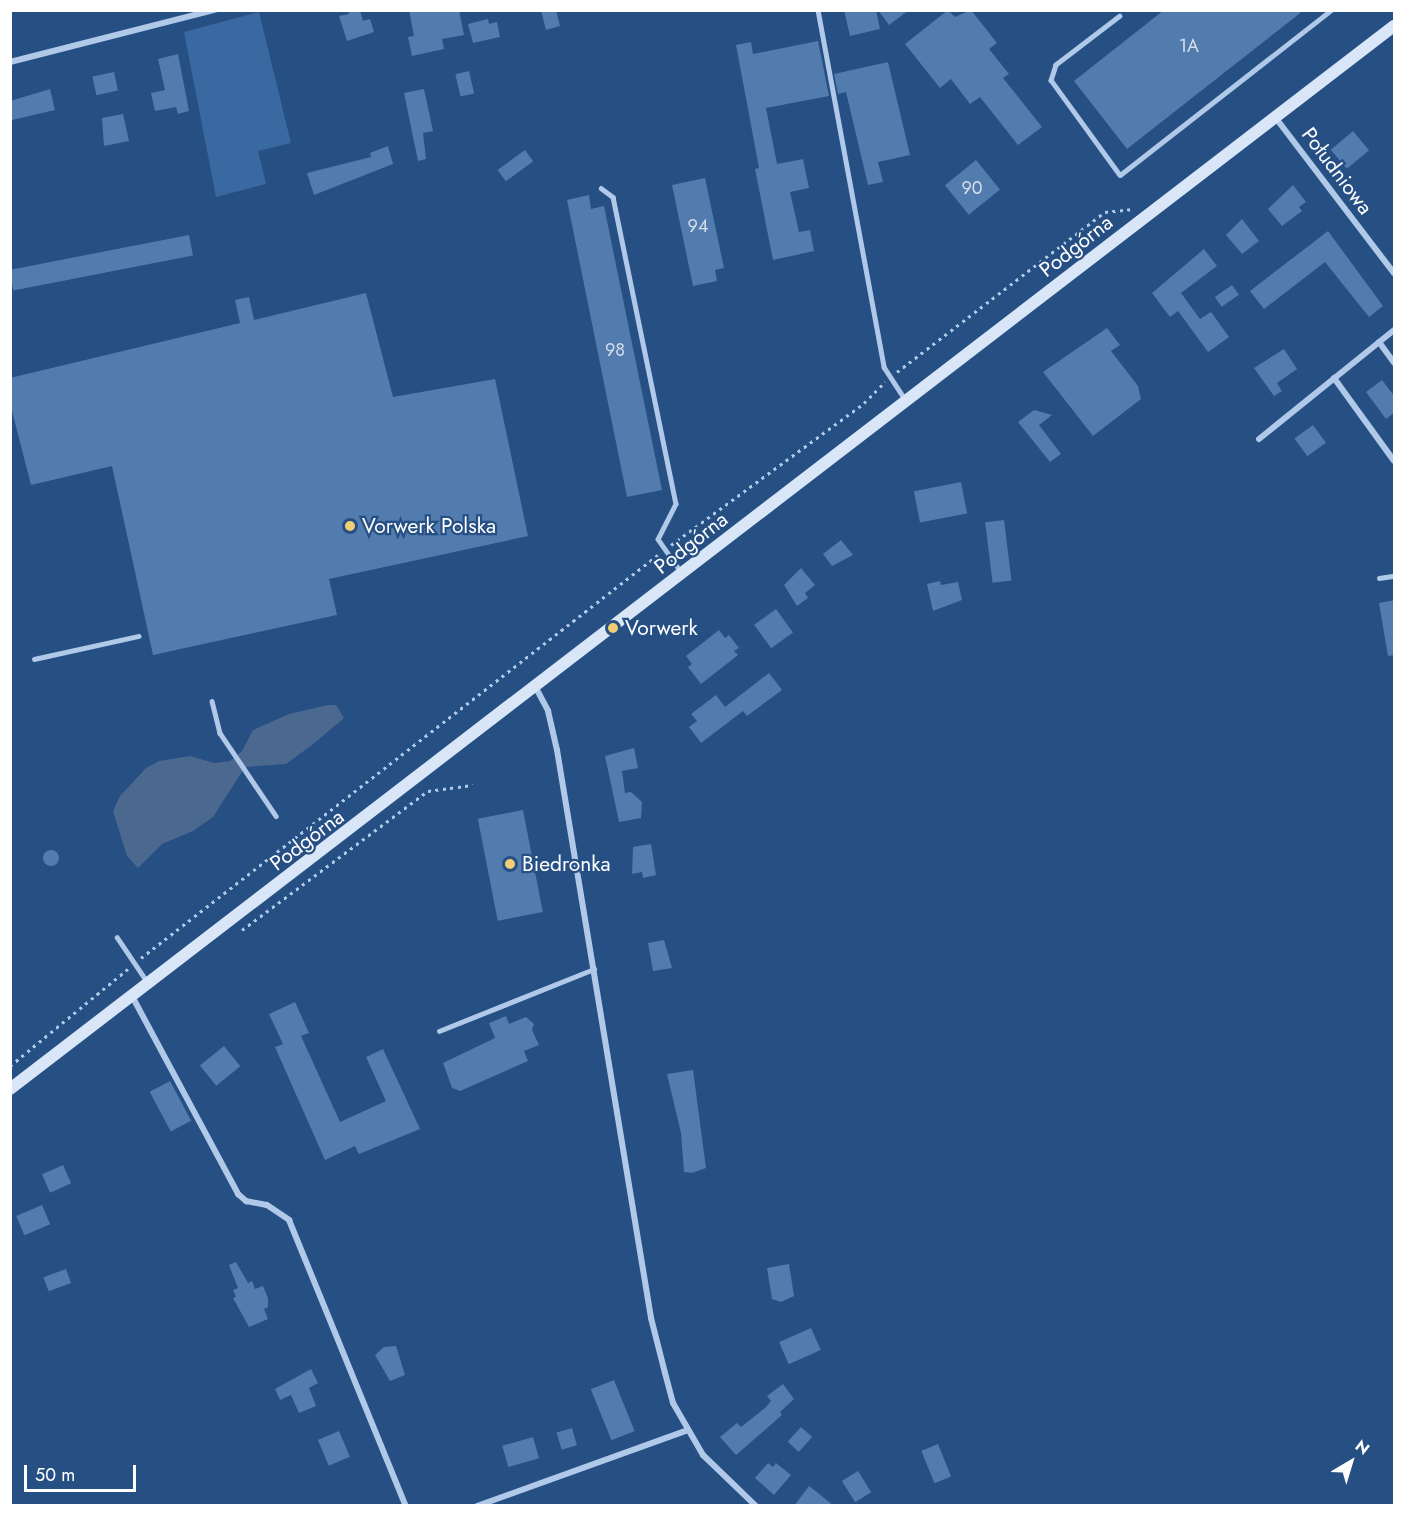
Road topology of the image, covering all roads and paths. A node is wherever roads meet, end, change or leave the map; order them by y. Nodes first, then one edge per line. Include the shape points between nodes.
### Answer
1 (214, 10) edge
2 (818, 10) edge
3 (1331, 10) edge
4 (1120, 16) dead end
5 (1395, 26) edge
6 (10, 62) edge
7 (1275, 117) junction
8 (601, 188) dead end
9 (1139, 209) dead end
10 (1395, 273) edge
11 (1395, 330) edge
12 (1379, 342) junction
13 (1395, 363) edge
14 (891, 377) junction
15 (1334, 378) junction
16 (906, 402) junction
17 (1259, 439) dead end
18 (1395, 461) edge
19 (666, 549) junction
20 (683, 574) junction
21 (1395, 576) edge
22 (1379, 578) dead end
23 (139, 636) dead end
24 (34, 659) dead end
25 (536, 688) junction
26 (212, 701) dead end
27 (473, 785) dead end
28 (276, 816) dead end
29 (241, 931) dead end
30 (117, 937) dead end
31 (135, 964) junction
32 (594, 969) junction
33 (148, 983) junction
34 (132, 995) junction
35 (439, 1031) dead end
36 (10, 1066) edge
37 (10, 1089) edge
38 (688, 1430) junction
39 (406, 1506) edge
40 (477, 1506) edge
41 (756, 1506) edge

1 - 6 street
2 - 14 lane via 884,367
3 - 4 lane via 1120,175 1051,80 1056,65
5 - 7 main road, Podgórna
7 - 10 street, Południowa
7 - 16 main road, Podgórna
8 - 19 lane via 612,197 676,504 658,539
9 - 14 path via 1105,212
11 - 12 street
12 - 13 street
12 - 15 street
14 - 16 lane
14 - 19 path via 864,403
15 - 17 street
15 - 18 street
16 - 20 main road, Podgórna
19 - 20 lane
19 - 31 path
20 - 25 main road, Podgórna
21 - 22 lane
23 - 24 lane
25 - 32 street via 548,711 557,750
25 - 33 main road, Podgórna
26 - 28 lane via 220,733
27 - 29 path via 428,790
30 - 31 lane
31 - 33 lane
31 - 36 path
32 - 35 lane
32 - 38 street via 651,1318 673,1403
33 - 34 main road, Podgórna
34 - 37 main road, Podgórna
34 - 39 street via 238,1194 246,1201 267,1204 289,1220
38 - 40 street
38 - 41 street via 715,1468

